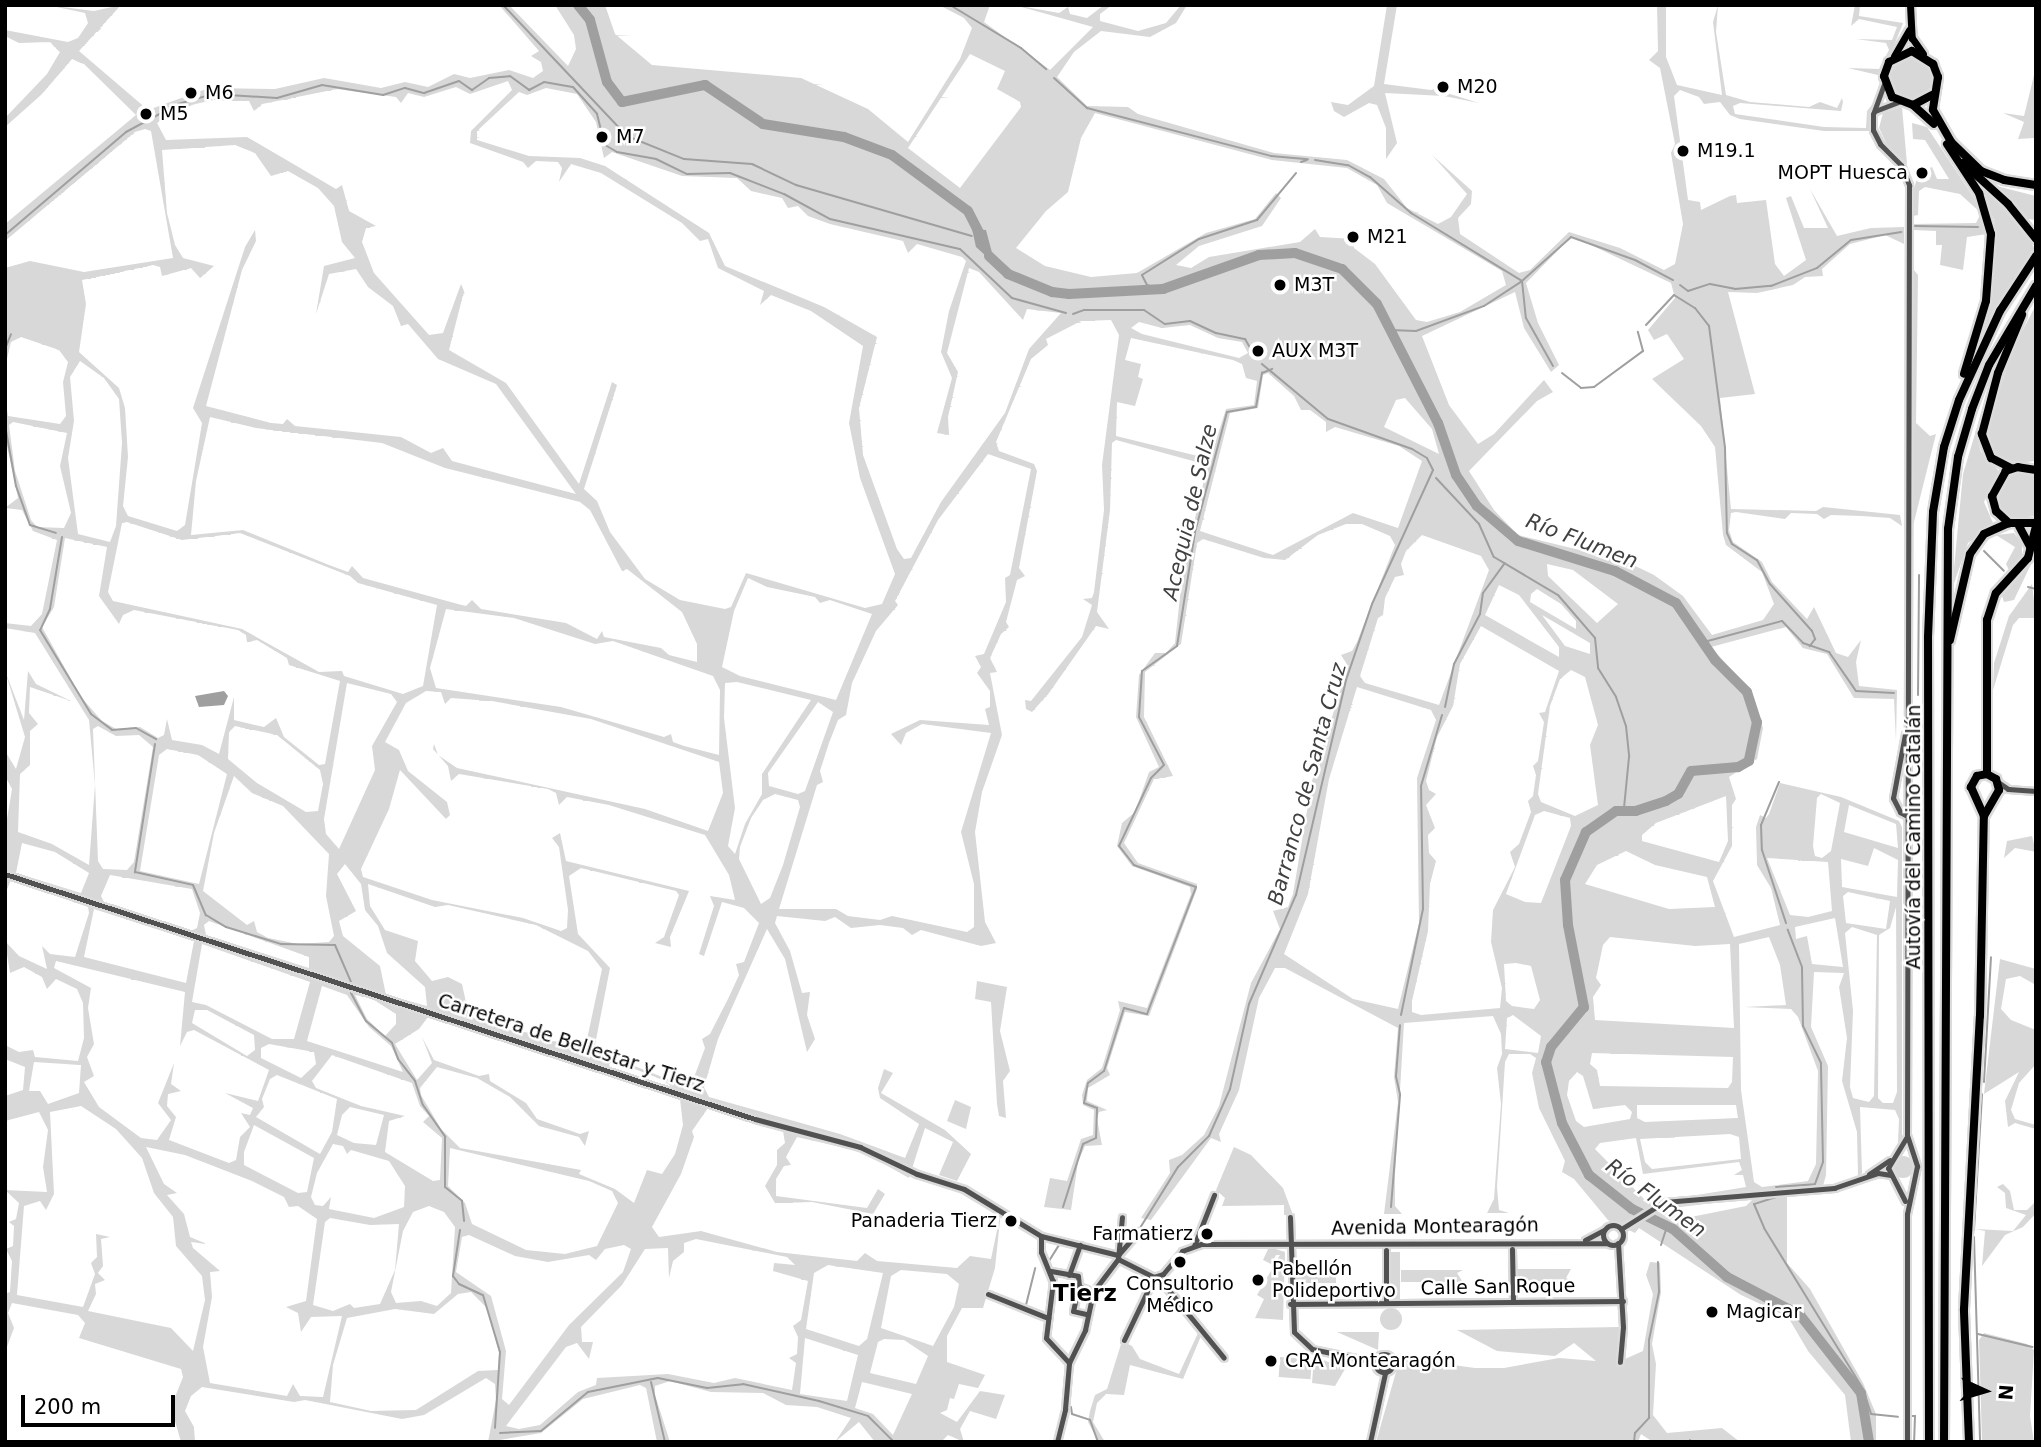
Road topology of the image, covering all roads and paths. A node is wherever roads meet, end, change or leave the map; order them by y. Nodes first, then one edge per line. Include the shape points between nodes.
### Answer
1 (1910, 5) edge
2 (1910, 22) junction
3 (1923, 54) junction
4 (1894, 56) junction
5 (1884, 84) junction
6 (1932, 95) junction
7 (1898, 102) junction
8 (1913, 105) junction
9 (1930, 112) junction
10 (1873, 114) junction
11 (1948, 142) junction
12 (2036, 185) edge
13 (2036, 239) edge
14 (2036, 257) edge
15 (2036, 289) edge
16 (1944, 447) junction
17 (2011, 468) junction
18 (2035, 469) edge
19 (2008, 523) junction
20 (2036, 525) edge
21 (2019, 526) junction
22 (2030, 547) junction
23 (1908, 720) junction
24 (1984, 774) junction
25 (1998, 782) junction
26 (1945, 787) junction
27 (2008, 789) junction
28 (2036, 791) edge
29 (1998, 793) junction
30 (1984, 802) junction
31 (1909, 817) junction
32 (5, 874) edge
33 (1907, 1135) junction
34 (1898, 1153) junction
35 (1914, 1158) junction
36 (1890, 1160) junction
37 (1893, 1177) junction
38 (1912, 1177) junction
39 (1863, 1179) junction
40 (1214, 1195) dead end
41 (1907, 1214) junction
42 (1122, 1217) dead end
43 (1290, 1217) dead end
44 (1623, 1227) junction
45 (1604, 1230) junction
46 (1139, 1231) dead end
47 (1041, 1236) junction
48 (1580, 1241) junction
49 (1607, 1243) junction
50 (1618, 1243) junction
51 (1289, 1244) junction
52 (1080, 1245) junction
53 (1194, 1246) junction
54 (1512, 1249) dead end
55 (1386, 1250) dead end
56 (1118, 1257) junction
57 (1051, 1271) junction
58 (1069, 1275) junction
59 (1156, 1277) junction
60 (1079, 1286) junction
61 (1093, 1292) junction
62 (988, 1294) dead end
63 (1623, 1301) junction
64 (1513, 1302) junction
65 (1386, 1303) junction
66 (1290, 1304) junction
67 (1087, 1316) junction
68 (1048, 1318) junction
69 (1124, 1340) dead end
70 (1224, 1357) dead end
71 (1375, 1362) junction
72 (1620, 1362) dead end
73 (1069, 1363) junction
74 (1385, 1373) junction
75 (1057, 1442) edge
76 (1370, 1442) edge
77 (1907, 1442) edge
78 (1929, 1442) edge
79 (1944, 1442) edge
80 (1969, 1442) edge

1 - 2 main road
2 - 3 main road via 1912,38
2 - 4 main road via 1908,37
3 - 4 highway via 1906,51
3 - 6 highway via 1936,70
4 - 5 highway via 1885,69
5 - 7 highway
5 - 10 street
6 - 8 highway
6 - 9 highway
7 - 8 highway
7 - 10 street
8 - 9 highway
9 - 11 highway
10 - 23 street via 1877,140 1901,165 1909,185
11 - 12 highway via 1981,170 2004,180
11 - 13 highway
11 - 16 highway via 1985,207 1991,246 1986,302
14 - 16 highway, Autovía del Camino Catalán via 1983,344
15 - 17 highway via 2010,340 1983,423 1987,453
15 - 26 highway, Autovía del Camino Catalán via 1989,365 1958,457 1948,529
16 - 78 highway, Autovía del Camino Catalán via 1930,549
17 - 18 highway
17 - 19 highway via 1998,479 1992,496 1996,511
19 - 21 highway
19 - 26 highway via 1976,542 1958,593 1951,631
20 - 21 highway
20 - 22 highway
21 - 22 highway
22 - 24 highway via 2026,563 1996,593 1987,620
23 - 31 street
23 - 31 street via 1893,798
24 - 25 highway
24 - 30 highway via 1970,787
25 - 27 street
25 - 29 highway
26 - 79 highway, Autovía del Camino Catalán
27 - 28 street
27 - 29 street
29 - 30 highway
30 - 80 highway via 1980,1016 1965,1264
31 - 33 street
32 - 47 street, Carretera de Bellestar y Tierz via 755,1119 859,1147 910,1172 964,1189
33 - 34 street
33 - 35 street
34 - 35 street
34 - 36 street
35 - 38 street via 1917,1166
36 - 37 street
36 - 39 street
37 - 38 street
37 - 39 street via 1878,1174
37 - 41 street via 1904,1193
38 - 41 street
39 - 44 street via 1835,1188 1664,1202
40 - 53 street
41 - 77 street
42 - 56 street
43 - 51 street
44 - 45 street via 1610,1225
44 - 50 street
45 - 48 street, Avenida Montearagón
45 - 49 street
46 - 56 street
47 - 52 street, Carretera de Bellestar y Tierz
47 - 57 street via 1041,1252
48 - 49 street, Avenida Montearagón
48 - 51 street, Avenida Montearagón
49 - 50 street, Avenida Montearagón
50 - 63 street
51 - 53 street, Avenida Montearagón
51 - 66 street
52 - 56 street, Carretera de Bellestar y Tierz
52 - 58 street
53 - 59 street via 1177,1255
54 - 64 street
55 - 65 street
56 - 59 street, Carretera de Bellestar y Tierz
56 - 61 street
57 - 58 street
57 - 68 street
58 - 60 street via 1078,1276
59 - 69 street
59 - 70 street
60 - 61 street
60 - 67 street via 1073,1311
61 - 67 street
62 - 68 street
63 - 64 street, Calle San Roque
63 - 72 street
64 - 65 street, Calle San Roque
65 - 66 street, Calle San Roque
66 - 71 street via 1294,1332 1304,1344 1321,1352
67 - 73 street
68 - 73 street via 1045,1338
71 - 74 street
71 - 74 street via 1381,1355 1392,1358 1393,1367
73 - 75 street
74 - 76 street

